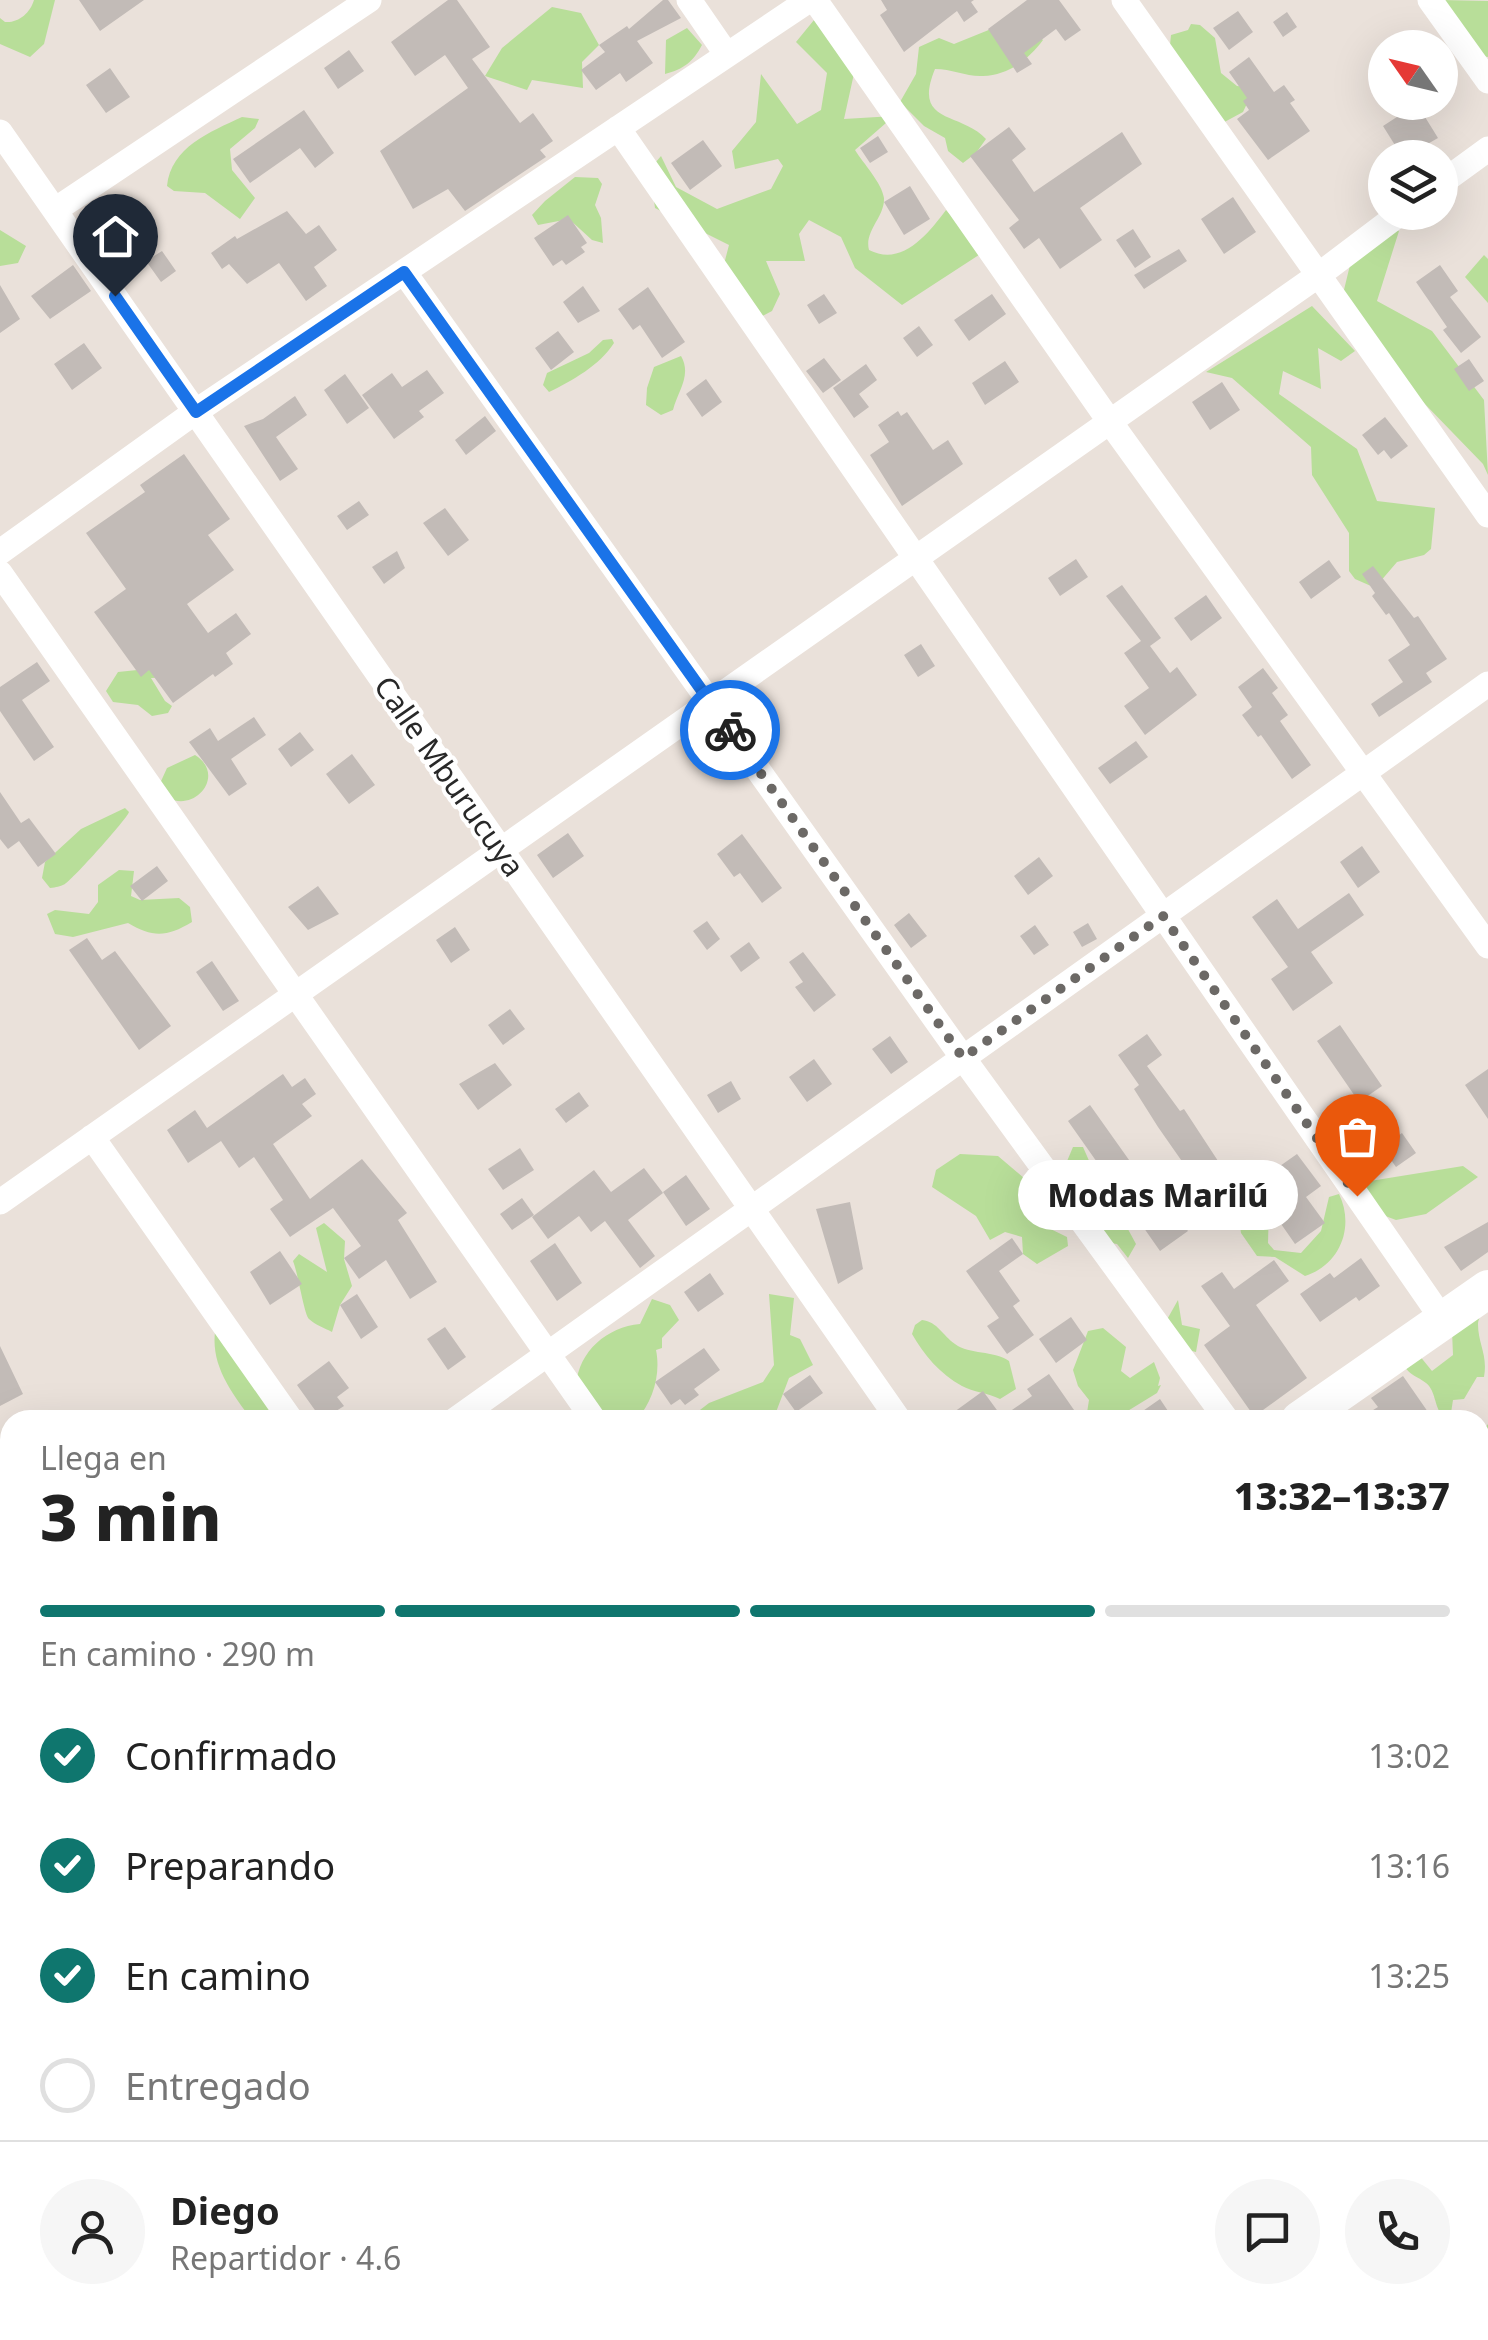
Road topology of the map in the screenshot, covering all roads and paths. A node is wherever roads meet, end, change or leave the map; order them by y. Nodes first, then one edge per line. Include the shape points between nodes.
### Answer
1 (370, 0) edge
2 (689, 0) edge
3 (812, 0) edge
4 (1124, 0) edge
5 (1430, 0) edge
6 (727, 54) junction
7 (1488, 81) edge
8 (618, 128) junction
9 (0, 132) edge
10 (1488, 148) edge
11 (1458, 170) edge
12 (55, 210) junction
13 (1378, 230) edge
14 (404, 272) junction
15 (1320, 274) junction
16 (196, 412) junction
17 (1110, 422) junction
18 (1488, 515) edge
19 (0, 552) edge
20 (916, 558) junction
21 (0, 574) edge
22 (1488, 684) edge
23 (710, 702) junction
24 (1364, 773) junction
25 (501, 850) junction
26 (1163, 916) junction
27 (1488, 946) edge
28 (296, 994) junction
29 (963, 1058) junction
30 (92, 1137) junction
31 (0, 1202) edge
32 (752, 1208) junction
33 (1488, 1288) edge
34 (1443, 1320) junction
35 (548, 1354) junction
36 (284, 1410) edge
37 (469, 1410) edge
38 (587, 1410) edge
39 (892, 1410) edge
40 (1220, 1410) edge
41 (1314, 1410) edge

1 - 12 street
2 - 6 street
3 - 6 street
3 - 17 street
4 - 15 street
5 - 7 street
6 - 8 street
8 - 14 street
8 - 20 street
9 - 12 street, Calle Mburucuya
10 - 11 street
12 - 16 street, Calle Mburucuya
13 - 15 street
14 - 16 street
14 - 23 street
15 - 17 street
15 - 18 street
16 - 19 street
16 - 25 street, Calle Mburucuya
17 - 20 street
17 - 24 street
20 - 23 street
20 - 26 street
21 - 28 street
22 - 24 street
23 - 25 street
23 - 29 street
24 - 26 street
24 - 27 street
25 - 28 street
25 - 32 street, Calle Mburucuya
26 - 29 street
26 - 34 street
28 - 30 street
28 - 35 street
29 - 32 street
29 - 40 street
30 - 31 street
30 - 36 street
32 - 35 street
32 - 39 street, Calle Mburucuya
33 - 34 street
34 - 41 street
35 - 37 street
35 - 38 street

